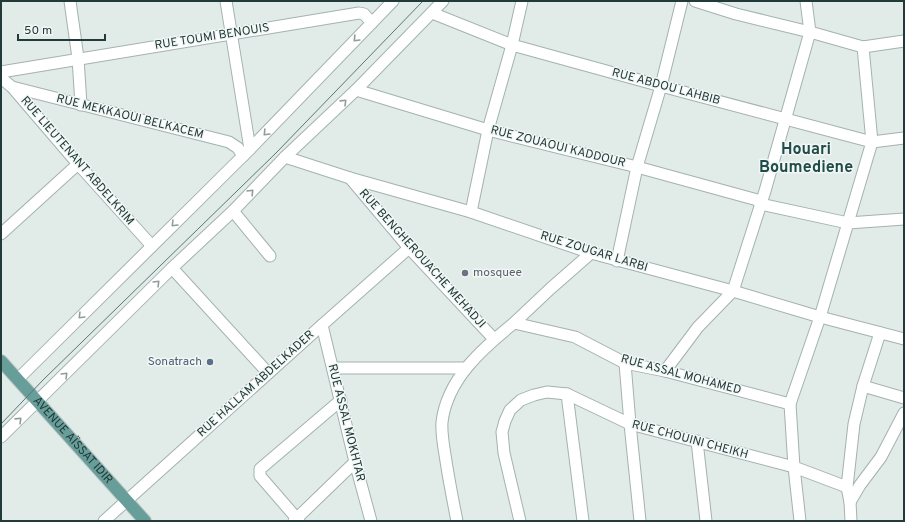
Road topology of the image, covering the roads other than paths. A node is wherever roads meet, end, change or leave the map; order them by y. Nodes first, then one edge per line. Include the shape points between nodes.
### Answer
1 (70, 1) edge
2 (226, 1) edge
3 (443, 1) edge
4 (522, 1) edge
5 (682, 1) edge
6 (694, 1) edge
7 (806, 1) edge
8 (388, 4) edge
9 (432, 13) junction
10 (372, 23) junction
11 (810, 32) junction
12 (231, 35) junction
13 (904, 41) edge
14 (512, 45) junction
15 (863, 47) junction
16 (78, 58) junction
17 (1, 72) edge
18 (1, 78) edge
19 (661, 86) junction
20 (12, 87) junction
21 (356, 90) junction
22 (81, 105) junction
23 (786, 119) junction
24 (488, 130) junction
25 (904, 138) edge
26 (872, 142) junction
27 (247, 153) junction
28 (285, 157) junction
29 (78, 164) junction
30 (637, 167) junction
31 (350, 178) junction
32 (761, 203) junction
33 (233, 211) junction
34 (471, 212) junction
35 (904, 219) edge
36 (848, 223) junction
37 (1, 234) edge
38 (152, 246) junction
39 (409, 248) junction
40 (591, 253) junction
41 (270, 256) dead end
42 (616, 260) junction
43 (172, 268) junction
44 (733, 291) junction
45 (820, 317) junction
46 (514, 323) junction
47 (322, 325) junction
48 (880, 333) junction
49 (494, 339) junction
50 (904, 339) edge
51 (1, 361) edge
52 (626, 363) junction
53 (333, 368) junction
54 (466, 368) junction
55 (665, 371) junction
56 (268, 373) junction
57 (18, 379) junction
58 (863, 386) junction
59 (567, 394) junction
60 (904, 398) edge
61 (341, 400) junction
62 (37, 402) junction
63 (790, 404) junction
64 (904, 414) edge
65 (630, 424) junction
66 (3, 433) edge
67 (697, 441) junction
68 (355, 462) junction
69 (794, 467) junction
70 (847, 487) junction
71 (126, 501) junction
72 (850, 502) junction
73 (297, 520) edge
74 (104, 521) edge
75 (145, 521) edge
76 (371, 521) edge
77 (457, 521) edge
78 (520, 521) edge
79 (583, 521) edge
80 (640, 521) edge
81 (706, 521) edge
82 (800, 521) edge
83 (851, 521) edge

1 - 16 street
2 - 12 street
3 - 9 street
4 - 14 street
5 - 19 street
6 - 11 street
7 - 11 street
8 - 10 street
9 - 14 street, RUE ABDOU LAHBIB
9 - 21 street
10 - 12 street, RUE TOUMI BENOUIS via 361,13
10 -> 27 street
11 - 15 street
11 - 23 street
12 - 16 street, RUE TOUMI BENOUIS
12 - 27 street
13 - 15 street
14 - 19 street, RUE ABDOU LAHBIB
14 - 24 street
15 - 26 street
16 - 17 street, RUE TOUMI BENOUIS
16 - 22 street
18 - 20 street, RUE LIEUTENANT ABDELKRIM
19 - 23 street, RUE ABDOU LAHBIB
19 - 30 street
20 - 22 street, RUE MEKKAOUI BELKACEM
20 - 29 street, RUE LIEUTENANT ABDELKRIM
21 - 24 street, RUE ZOUAOUI KADDOUR
28 -> 21 street
22 - 27 street, RUE MEKKAOUI BELKACEM via 229,142
23 - 26 street, RUE ABDOU LAHBIB
23 - 32 street
24 - 30 street, RUE ZOUAOUI KADDOUR
24 - 34 street
25 - 26 street, RUE ABDOU LAHBIB
26 - 36 street
27 -> 38 street
28 - 31 street, RUE ZOUGAR LARBI
33 -> 28 street
29 - 37 street
29 - 38 street, RUE LIEUTENANT ABDELKRIM
30 - 32 street, RUE ZOUAOUI KADDOUR
30 - 42 street
31 - 34 street, RUE ZOUGAR LARBI
31 - 39 street, RUE BENGHEROUACHE MEHADJI
32 - 36 street, RUE ZOUAOUI KADDOUR
32 - 44 street
33 - 41 street
33 - 43 street
34 - 40 street, RUE ZOUGAR LARBI
35 - 36 street, RUE ZOUAOUI KADDOUR
36 - 45 street
38 -> 57 street
39 - 47 street, RUE HALLAM ABDELKADER
39 - 49 street, RUE BENGHEROUACHE MEHADJI
40 - 42 street, RUE ZOUGAR LARBI
40 - 46 street
42 - 44 street, RUE ZOUGAR LARBI
43 - 56 street
62 -> 43 street
44 - 45 street, RUE ZOUGAR LARBI
44 - 55 street via 698,327
45 - 48 street, RUE ZOUGAR LARBI
45 - 63 street
46 - 49 street
46 - 52 street, RUE ASSAL MOHAMED via 575,337
47 - 53 street, RUE ASSAL MOKHTAR
47 - 56 street, RUE HALLAM ABDELKADER
48 - 50 street, RUE ZOUGAR LARBI
48 - 58 street
49 - 54 street
51 - 57 main road, AVENUE AÏSSAT IDIR
52 - 55 street, RUE ASSAL MOHAMED
52 - 65 street
53 - 54 street
53 - 61 street, RUE ASSAL MOKHTAR
54 - 77 street via 450,394 442,422 443,446
55 - 63 street, RUE ASSAL MOHAMED
56 - 71 street, RUE HALLAM ABDELKADER
57 - 62 main road, AVENUE AÏSSAT IDIR
58 - 60 street
58 - 70 street via 854,424
59 - 65 street, RUE CHOUINI CHEIKH
59 - 78 street, RUE CHOUINI CHEIKH via 547,392 521,400 510,410 505,421 502,432 504,452
59 - 79 street
61 - 68 street, RUE ASSAL MOKHTAR
61 - 73 street via 260,469 260,476
66 -> 62 street
62 - 71 main road, AVENUE AÏSSAT IDIR
63 - 69 street
64 - 72 street via 882,457
65 - 67 street, RUE CHOUINI CHEIKH
65 - 80 street
67 - 69 street, RUE CHOUINI CHEIKH
67 - 81 street
68 - 73 street
68 - 76 street, RUE ASSAL MOKHTAR
69 - 70 street, RUE CHOUINI CHEIKH
69 - 82 street
70 - 72 street
71 - 74 street, RUE HALLAM ABDELKADER
71 - 75 main road, AVENUE AÏSSAT IDIR
72 - 83 street

